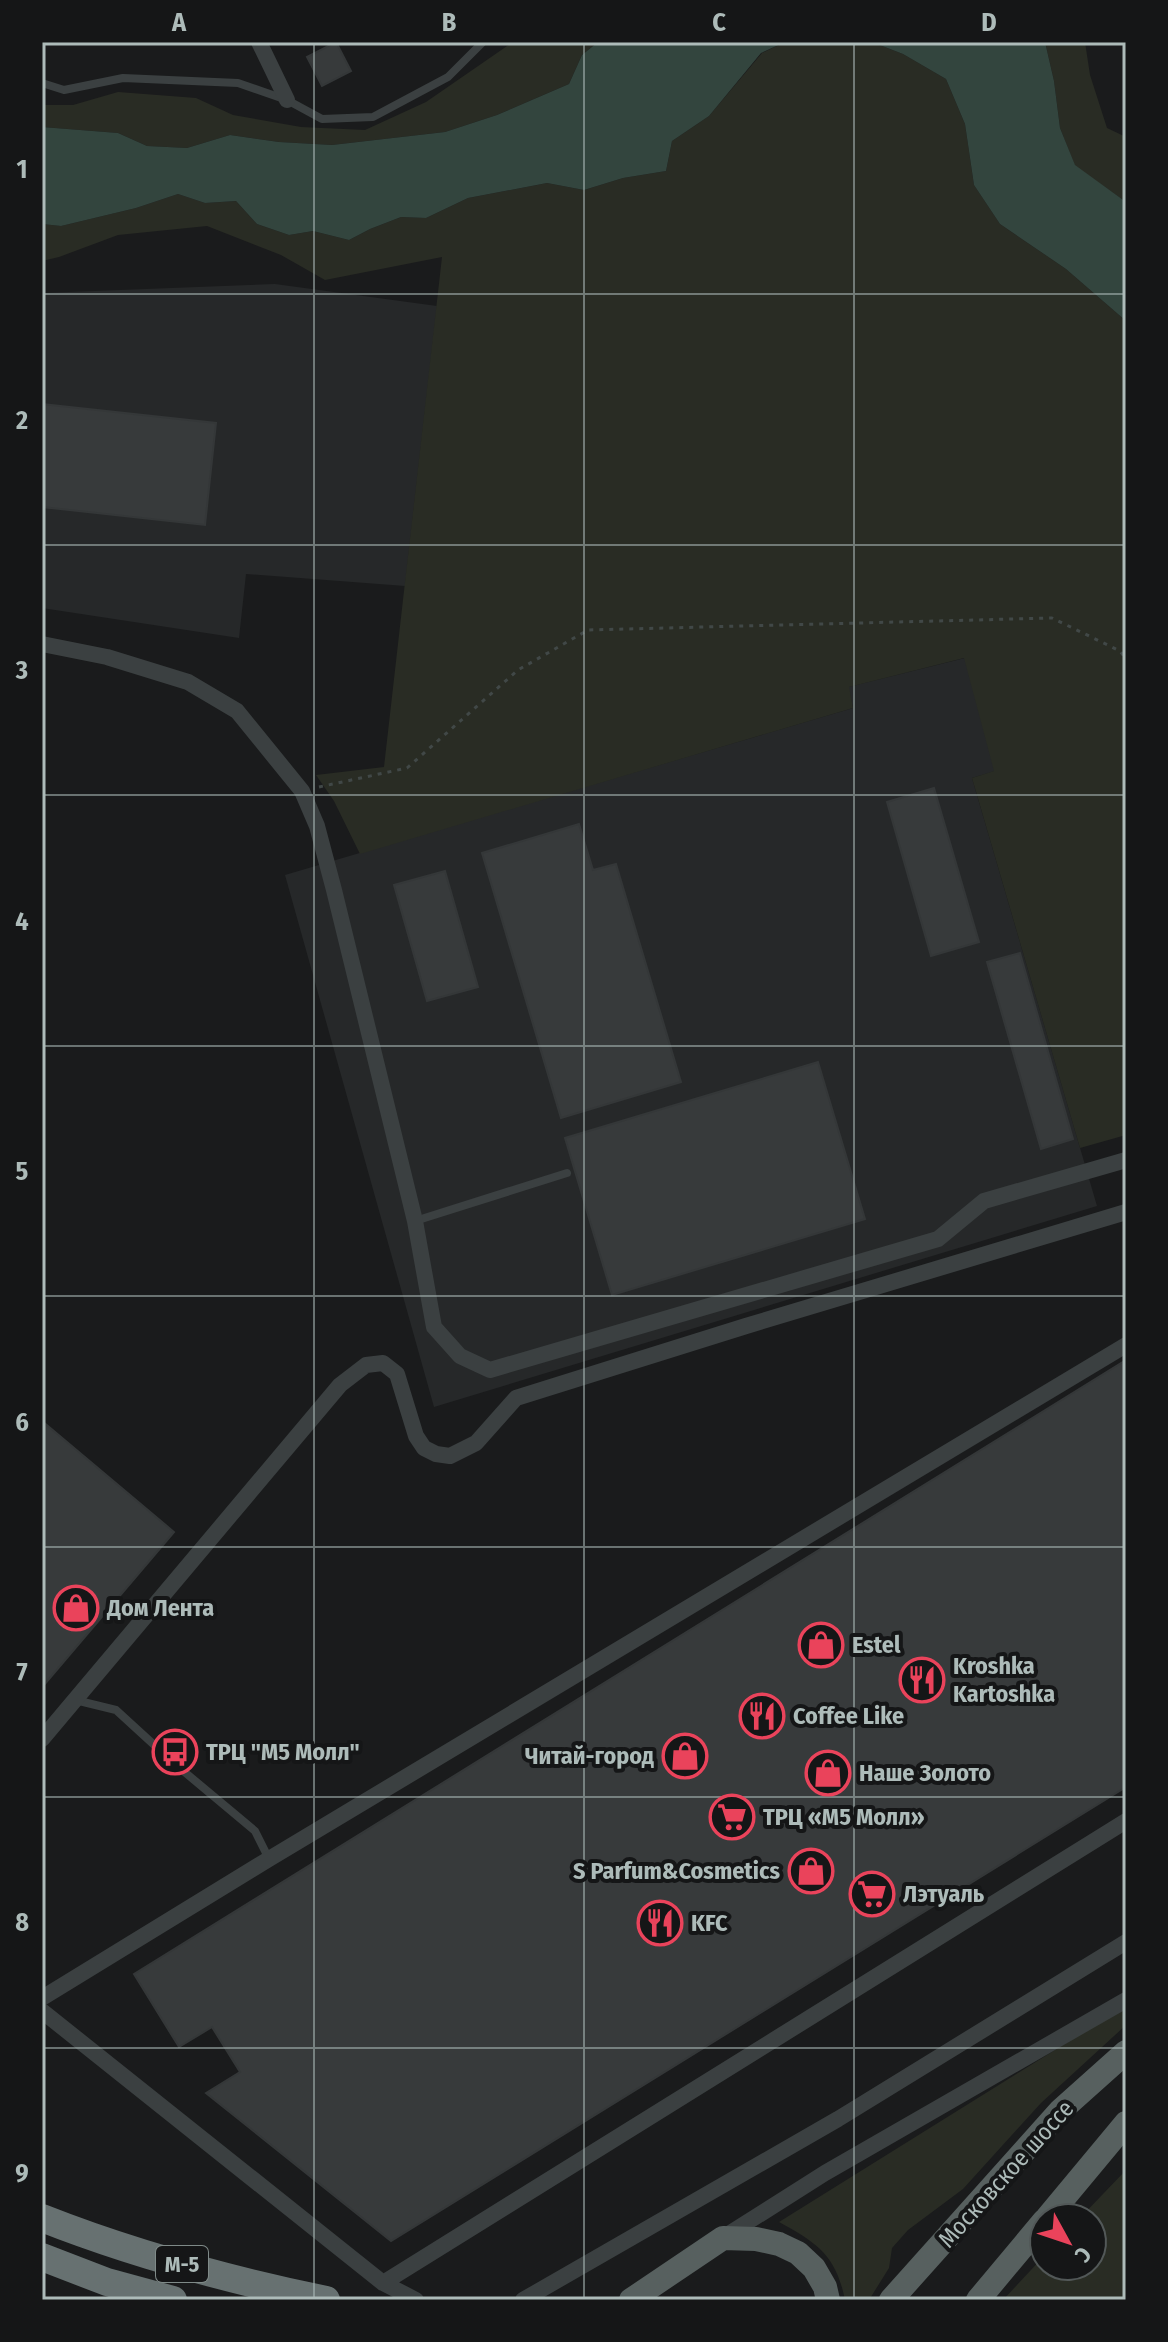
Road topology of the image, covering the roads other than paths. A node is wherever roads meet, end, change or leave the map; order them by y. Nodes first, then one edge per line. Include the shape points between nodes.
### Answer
1 (259, 42) edge
2 (483, 42) edge
3 (42, 83) edge
4 (287, 100) junction
5 (42, 644) edge
6 (1126, 1160) edge
7 (567, 1173) dead end
8 (1126, 1212) edge
9 (415, 1221) junction
10 (1126, 1345) edge
11 (75, 1700) junction
12 (42, 1739) edge
13 (1126, 1821) edge
14 (269, 1859) junction
15 (1126, 1942) edge
16 (42, 1998) edge
17 (1126, 2000) edge
18 (45, 2020) edge
19 (1126, 2052) edge
20 (1126, 2123) edge
21 (1060, 2202) edge
22 (42, 2218) edge
23 (723, 2238) junction
24 (1028, 2240) edge
25 (42, 2257) edge
26 (383, 2283) junction
27 (173, 2300) edge
28 (326, 2300) edge
29 (416, 2300) edge
30 (523, 2300) edge
31 (631, 2300) edge
32 (828, 2300) edge
33 (891, 2300) edge
34 (978, 2300) edge

1 - 4 street
2 - 4 lane via 448,77 373,117 322,119
3 - 4 lane via 64,90 123,78 238,83
5 - 9 street via 188,682 237,711 302,791 328,865
6 - 9 street via 984,1201 938,1239 490,1370 460,1356 434,1327
7 - 9 lane
8 - 11 street via 516,1398 476,1443 450,1456 424,1448 416,1436 397,1374 383,1363 366,1365 340,1385
10 - 14 street
11 - 12 street
11 - 14 lane via 116,1710 255,1831
13 - 26 street
14 - 16 street
15 - 30 street via 838,2119
17 - 23 street via 825,2173
18 - 26 street
19 - 33 main road, Московское шоссе via 1060,2111
20 - 21 main road
22 - 28 highway, М-5 via 204,2271
23 - 31 main road
23 - 32 main road via 756,2239 798,2253 814,2268
24 - 34 main road
25 - 27 highway, М-5
26 - 29 street

